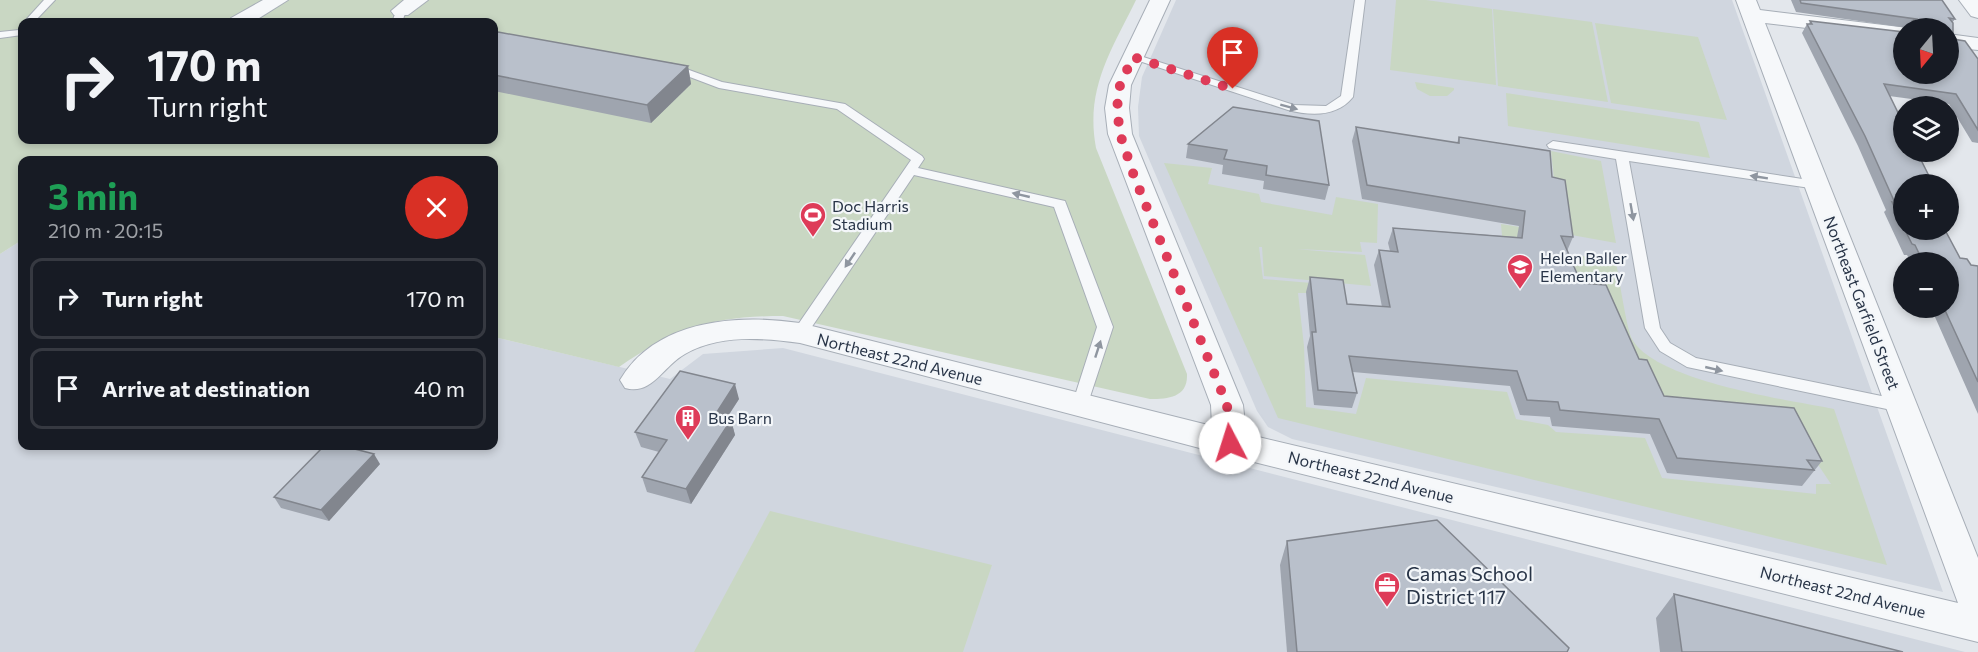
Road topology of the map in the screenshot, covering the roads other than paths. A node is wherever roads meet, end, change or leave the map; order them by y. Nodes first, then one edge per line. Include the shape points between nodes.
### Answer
1 (50, 0) edge
2 (278, 0) edge
3 (1160, 0) edge
4 (1360, 0) edge
5 (1969, 0) edge
6 (1749, 7) edge
7 (1978, 12) edge
8 (33, 18) edge
9 (245, 18) edge
10 (1893, 32) edge
11 (18, 33) edge
12 (0, 35) edge
13 (1959, 41) edge
14 (1978, 44) edge
15 (1133, 57) junction
16 (654, 62) edge
17 (1552, 145) dead end
18 (1622, 156) junction
19 (914, 165) junction
20 (1817, 185) junction
21 (800, 333) junction
22 (636, 380) dead end
23 (1080, 405) junction
24 (1901, 406) junction
25 (1230, 443) junction
26 (1978, 606) edge
27 (1978, 625) edge

1 - 8 lane
2 - 9 street
3 - 15 street
15 -> 4 lane via 1292,108 1333,108 1347,97
5 - 7 street
6 - 10 street
6 - 20 street, Northeast Garfield Street
11 - 12 lane
13 - 14 street
15 - 25 street via 1120,85 1120,134 1227,405
16 - 19 lane via 719,85 841,106
17 - 18 lane
20 -> 18 lane
18 -> 24 lane via 1653,328 1665,347 1708,368
19 -> 21 lane
23 -> 19 lane via 1106,327 1060,204
20 - 24 street, Northeast Garfield Street
21 - 22 street, Northeast 22nd Avenue via 765,327 729,329 692,339 659,356
21 - 23 street, Northeast 22nd Avenue
23 - 25 street, Northeast 22nd Avenue
24 - 26 street, Northeast Garfield Street
25 - 27 street, Northeast 22nd Avenue

